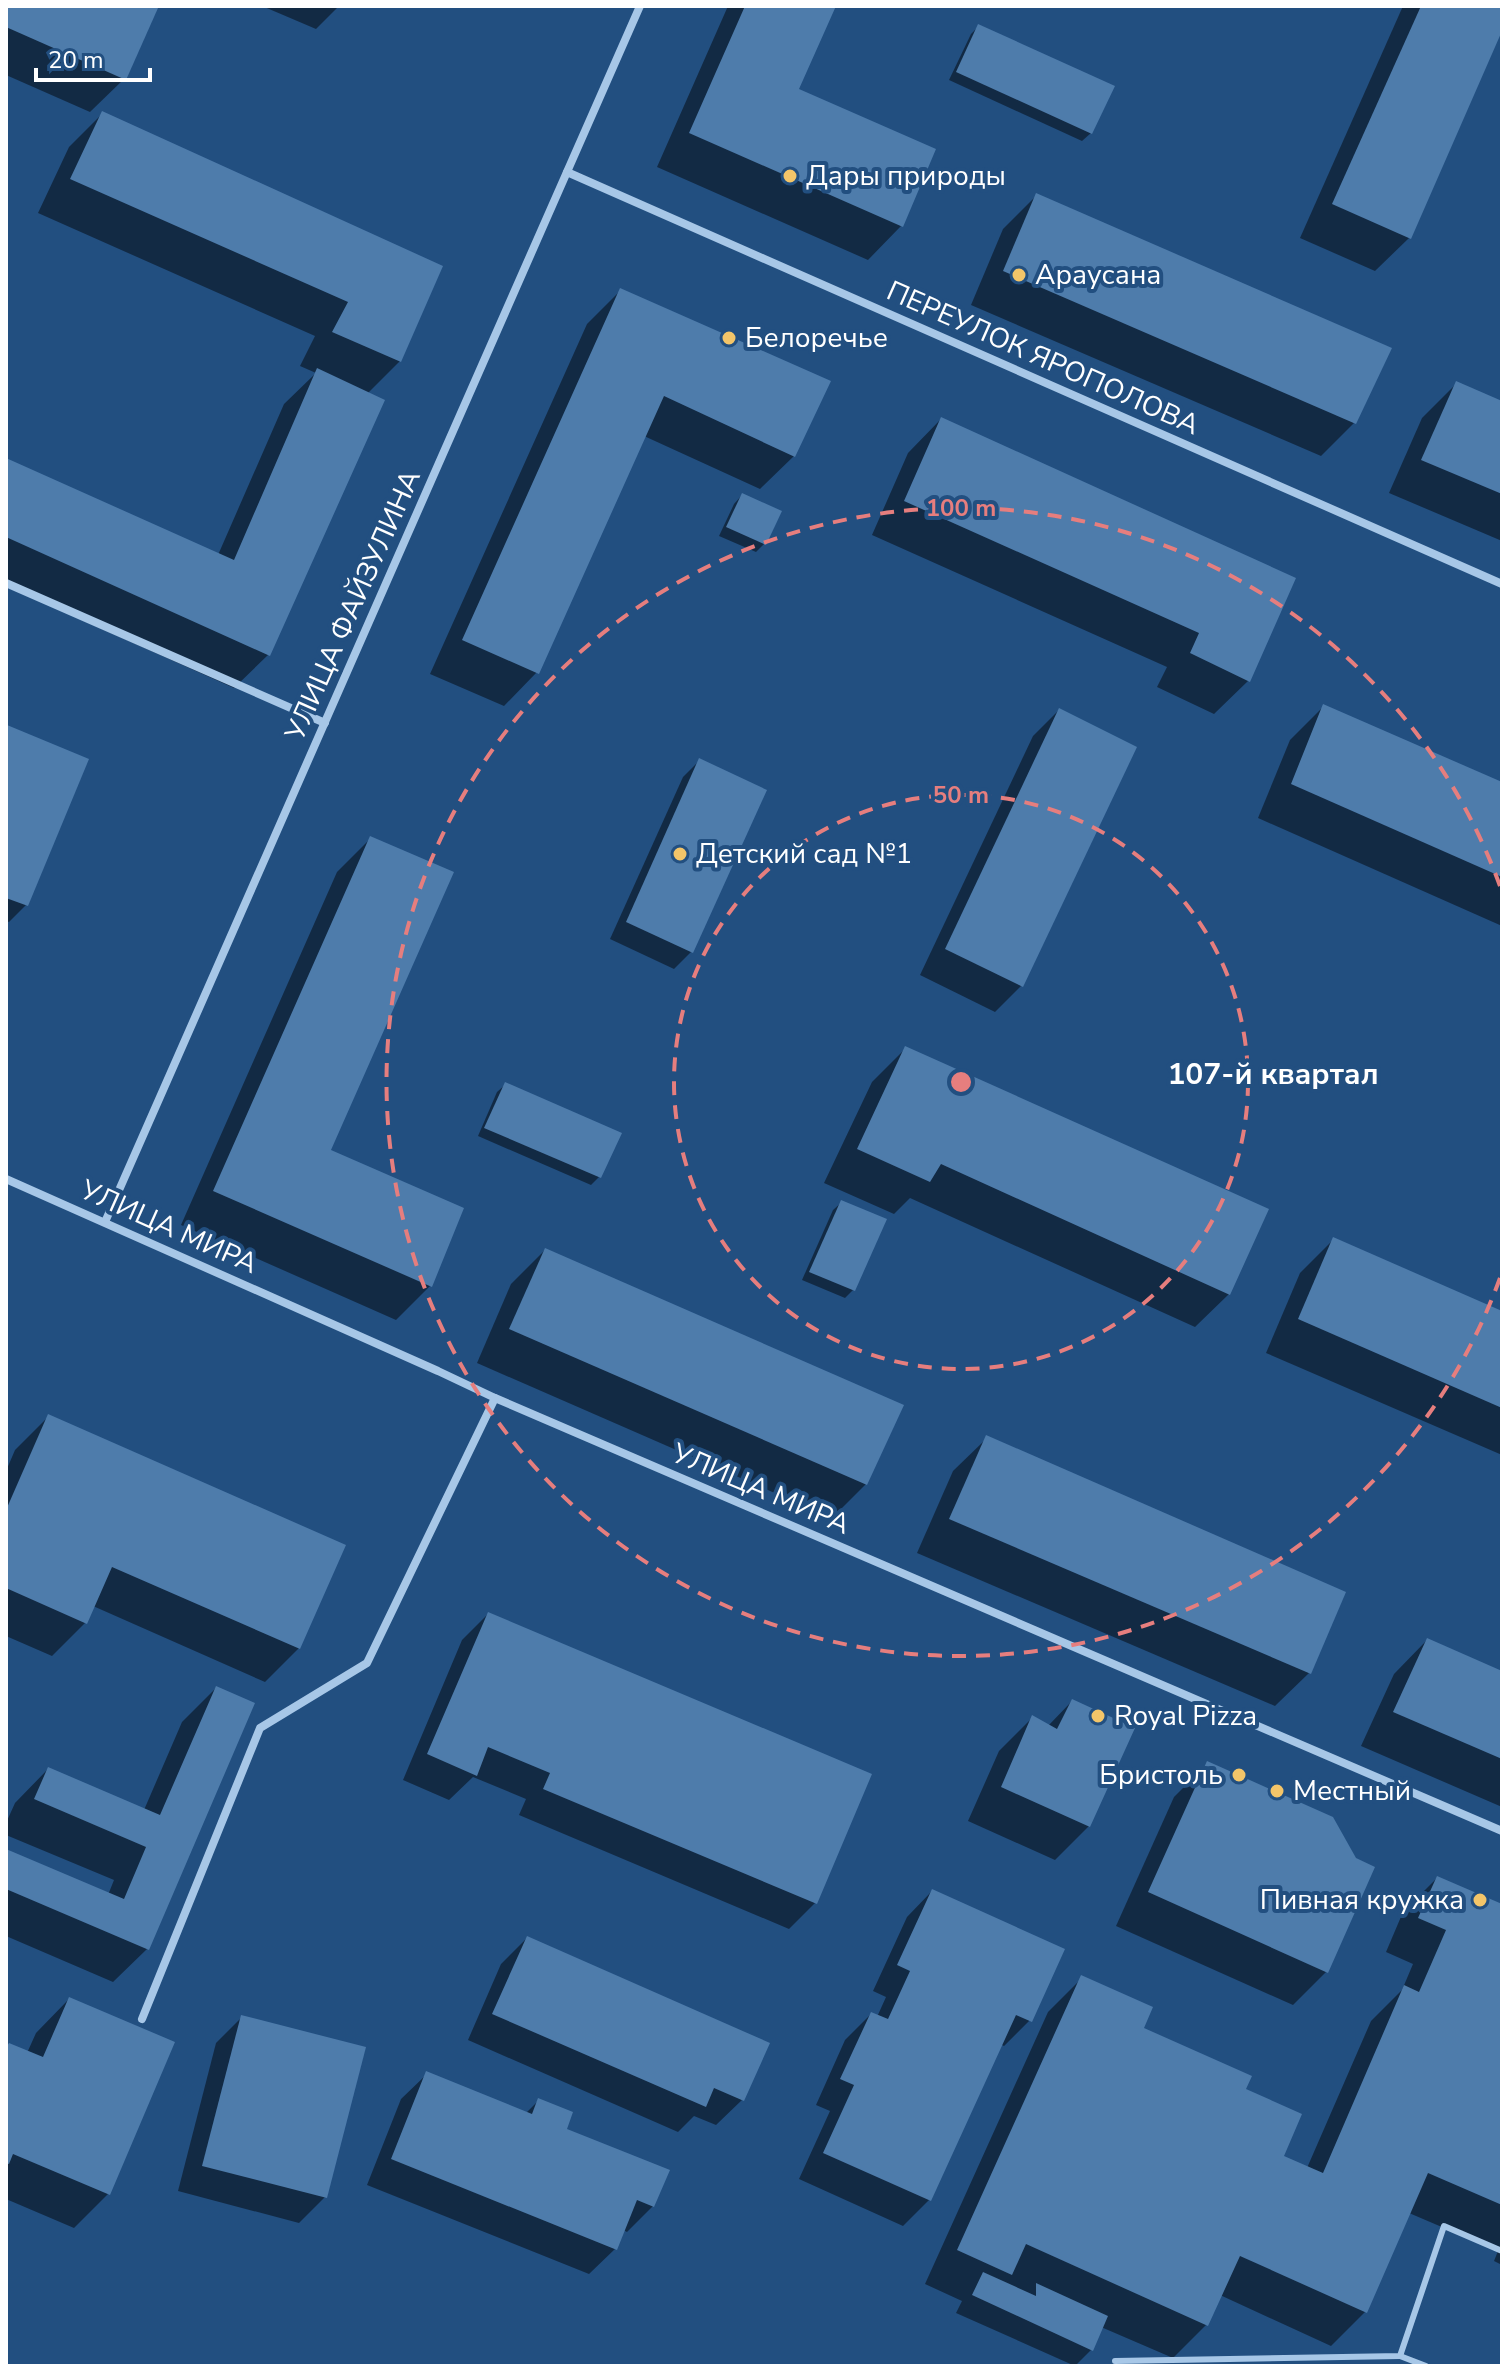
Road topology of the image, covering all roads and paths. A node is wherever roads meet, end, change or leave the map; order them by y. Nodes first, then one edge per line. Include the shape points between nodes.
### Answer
1 (640, 6) edge
2 (567, 172) junction
3 (6, 583) edge
4 (1502, 584) edge
5 (325, 723) junction
6 (6, 1179) edge
7 (105, 1222) junction
8 (495, 1398) junction
9 (1502, 1831) edge
10 (142, 2019) dead end
11 (1502, 2251) edge
12 (1400, 2356) junction
13 (1115, 2361) dead end
14 (1426, 2366) edge

1 - 2 street, УЛИЦА ФАЙЗУЛИНА
2 - 4 street, ПЕРЕУЛОК ЯРОПОЛОВА
2 - 5 street, УЛИЦА ФАЙЗУЛИНА
3 - 5 street
5 - 7 street, УЛИЦА ФАЙЗУЛИНА
6 - 7 street, УЛИЦА МИРА
7 - 8 street, УЛИЦА МИРА
8 - 9 street, УЛИЦА МИРА
8 - 10 street via 367,1663 260,1728
11 - 12 lane via 1444,2226
12 - 13 lane
12 - 14 lane

